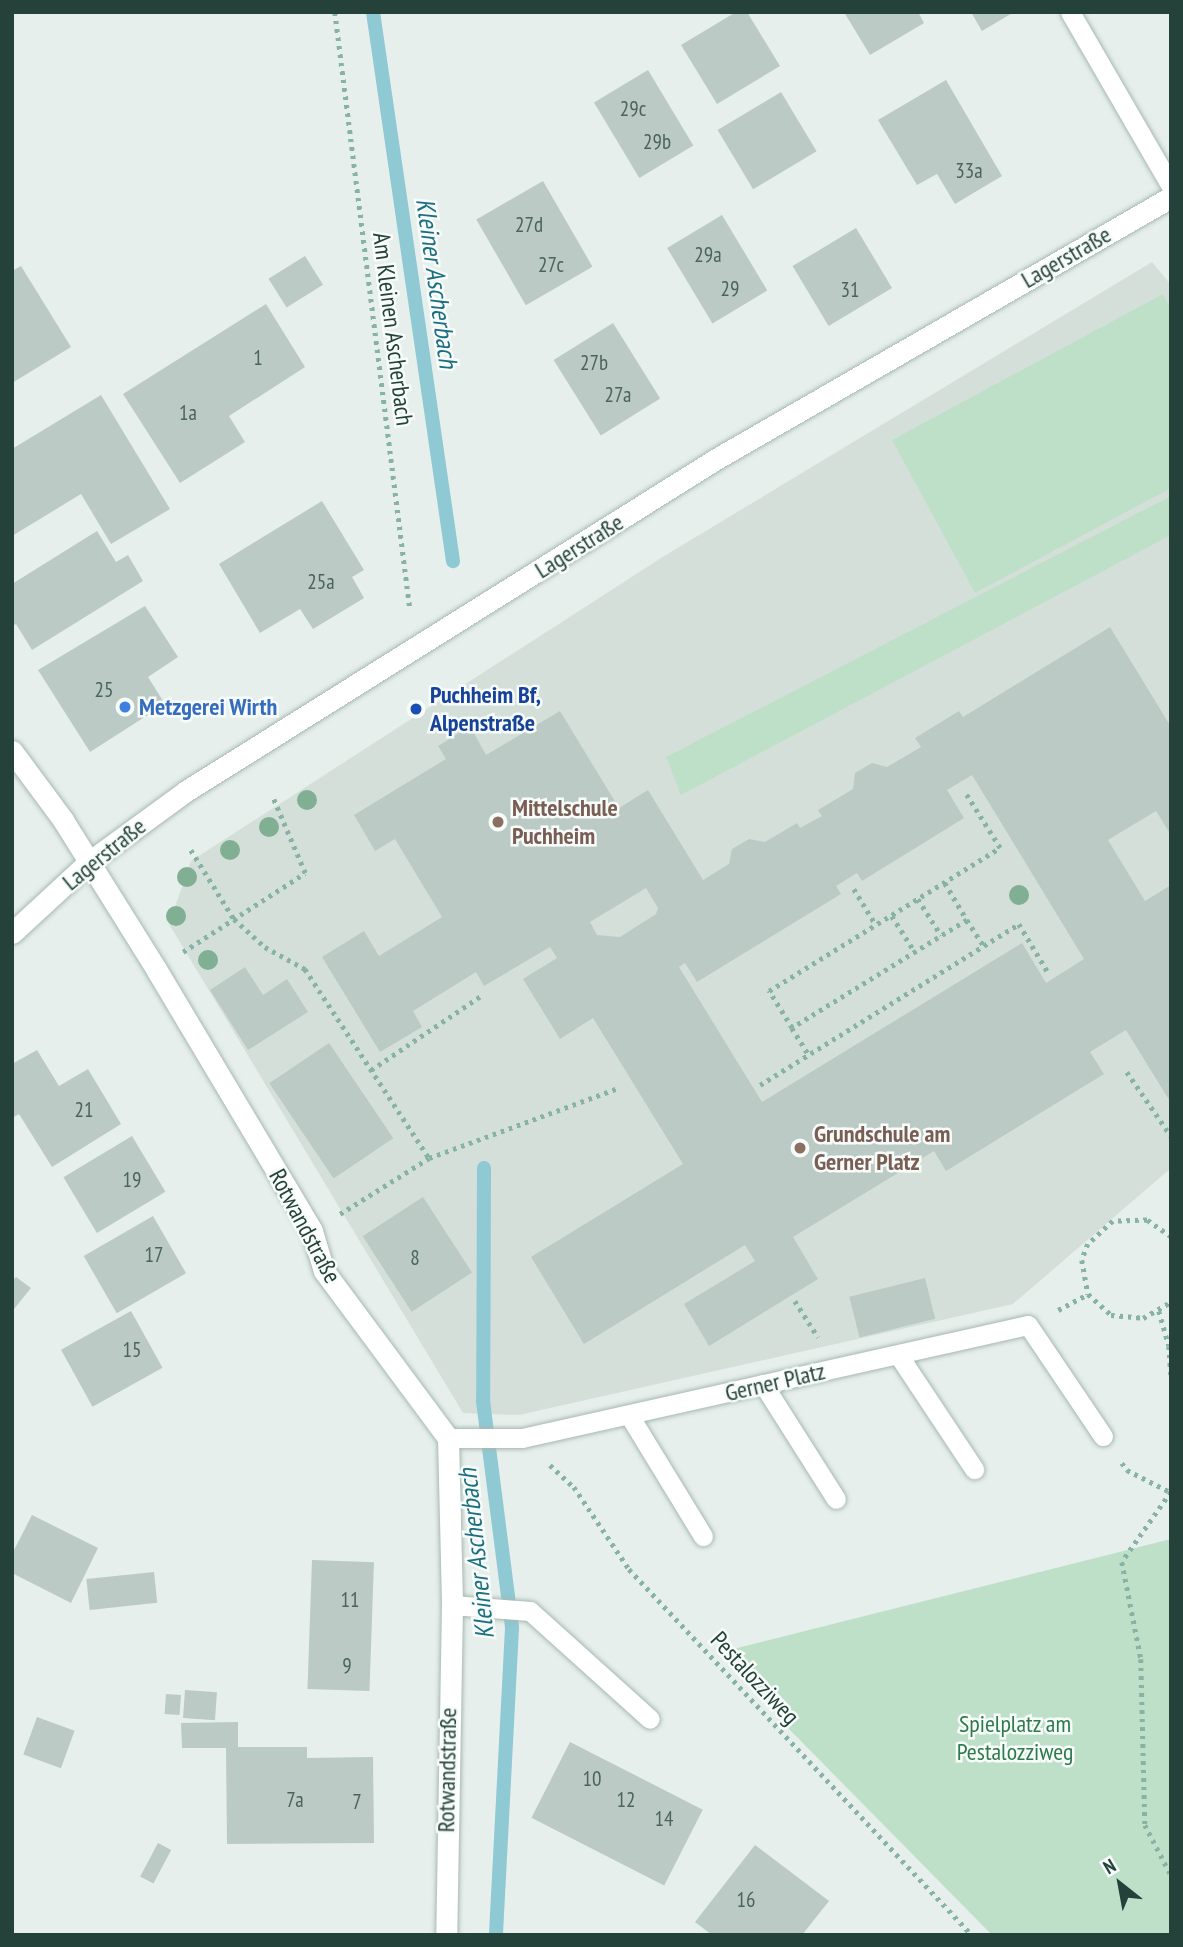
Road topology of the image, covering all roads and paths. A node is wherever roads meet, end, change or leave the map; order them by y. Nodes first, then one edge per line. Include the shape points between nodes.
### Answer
1 (335, 12) edge
2 (1070, 12) edge
3 (1171, 186) edge
4 (1171, 197) edge
5 (416, 649) junction
6 (12, 751) edge
7 (966, 794) dead end
8 (273, 798) dead end
9 (191, 850) dead end
10 (89, 862) junction
11 (945, 883) junction
12 (853, 889) dead end
13 (918, 899) junction
14 (892, 916) junction
15 (234, 919) junction
16 (967, 920) junction
17 (876, 925) junction
18 (12, 933) edge
19 (941, 935) junction
20 (984, 946) junction
21 (915, 952) junction
22 (156, 969) junction
23 (1049, 974) dead end
24 (482, 995) dead end
25 (792, 1028) junction
26 (808, 1054) junction
27 (371, 1070) junction
28 (1127, 1072) dead end
29 (760, 1085) dead end
30 (618, 1088) dead end
31 (1171, 1136) edge
32 (429, 1158) junction
33 (312, 1231) junction
34 (1170, 1236) edge
35 (794, 1301) dead end
36 (1171, 1302) edge
37 (1159, 1311) junction
38 (899, 1356) junction
39 (838, 1368) junction
40 (1171, 1378) edge
41 (763, 1384) junction
42 (629, 1415) junction
43 (1102, 1436) joint
44 (448, 1438) junction
45 (522, 1438) junction
46 (974, 1469) dead end
47 (1171, 1492) edge
48 (836, 1499) dead end
49 (703, 1536) dead end
50 (453, 1605) junction
51 (650, 1719) dead end
52 (1171, 1875) edge
53 (446, 1935) edge
54 (972, 1935) edge

1 - 5 path, Am Kleinen Ascherbach
2 - 3 lane
4 - 5 street, Lagerstraße via 716,459
5 - 10 street, Lagerstraße via 186,791
6 - 10 street, Rotwandstraße
7 - 11 path via 1000,848
8 - 15 path via 305,873
9 - 15 path
10 - 18 street, Lagerstraße
10 - 22 street, Rotwandstraße
11 - 13 path
11 - 16 path
12 - 17 path
13 - 14 path
13 - 19 path
14 - 17 path
14 - 21 path
15 - 22 path
15 - 27 path via 265,947 305,969
16 - 19 path
16 - 20 path
17 - 25 path via 769,991
19 - 21 path
20 - 23 path via 1019,924
20 - 26 path
21 - 25 path
22 - 33 street, Rotwandstraße
24 - 27 path
25 - 26 path
26 - 29 path
27 - 32 path
28 - 31 path
30 - 32 path
32 - 33 path
33 - 44 street, Rotwandstraße via 324,1271
34 - 37 path via 1147,1220 1113,1222 1088,1244 1082,1260 1085,1286 1098,1307 1127,1319
35 - 39 path
36 - 37 path
37 - 40 path via 1169,1346
38 - 39 lane, Gerner Platz
38 - 43 lane, Gerner Platz via 1028,1325
38 - 46 lane
39 - 41 lane, Gerner Platz
41 - 42 lane, Gerner Platz
41 - 48 lane
42 - 45 lane, Gerner Platz
42 - 49 lane
43 - 47 path via 1127,1470
44 - 45 lane, Gerner Platz
44 - 50 street, Rotwandstraße
45 - 54 path, Pestalozziweg via 574,1487 629,1569
47 - 52 path via 1122,1563 1141,1659 1145,1825
50 - 51 lane via 530,1611
50 - 53 street, Rotwandstraße

